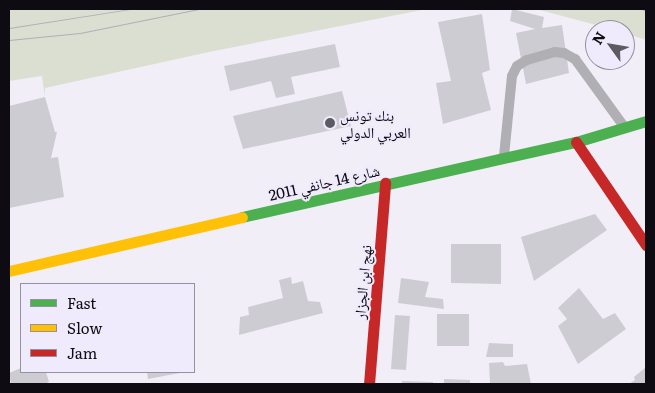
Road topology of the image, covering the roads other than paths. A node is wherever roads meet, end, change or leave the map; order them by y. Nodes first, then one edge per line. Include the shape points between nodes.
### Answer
1 (646, 121) edge
2 (625, 128) junction
3 (576, 142) junction
4 (504, 159) junction
5 (385, 183) junction
6 (646, 245) edge
7 (9, 271) edge
8 (369, 384) edge

1 - 2 main road, شارع 14 جانفي 2011
2 - 3 main road, شارع 14 جانفي 2011
2 - 4 lane via 575,59 554,52 526,60 517,66 512,76
3 - 4 main road, شارع 14 جانفي 2011
3 - 6 main road
4 - 5 main road, شارع 14 جانفي 2011
5 - 7 main road, شارع 14 جانفي 2011
5 - 8 main road, نهج ابن الجزار

